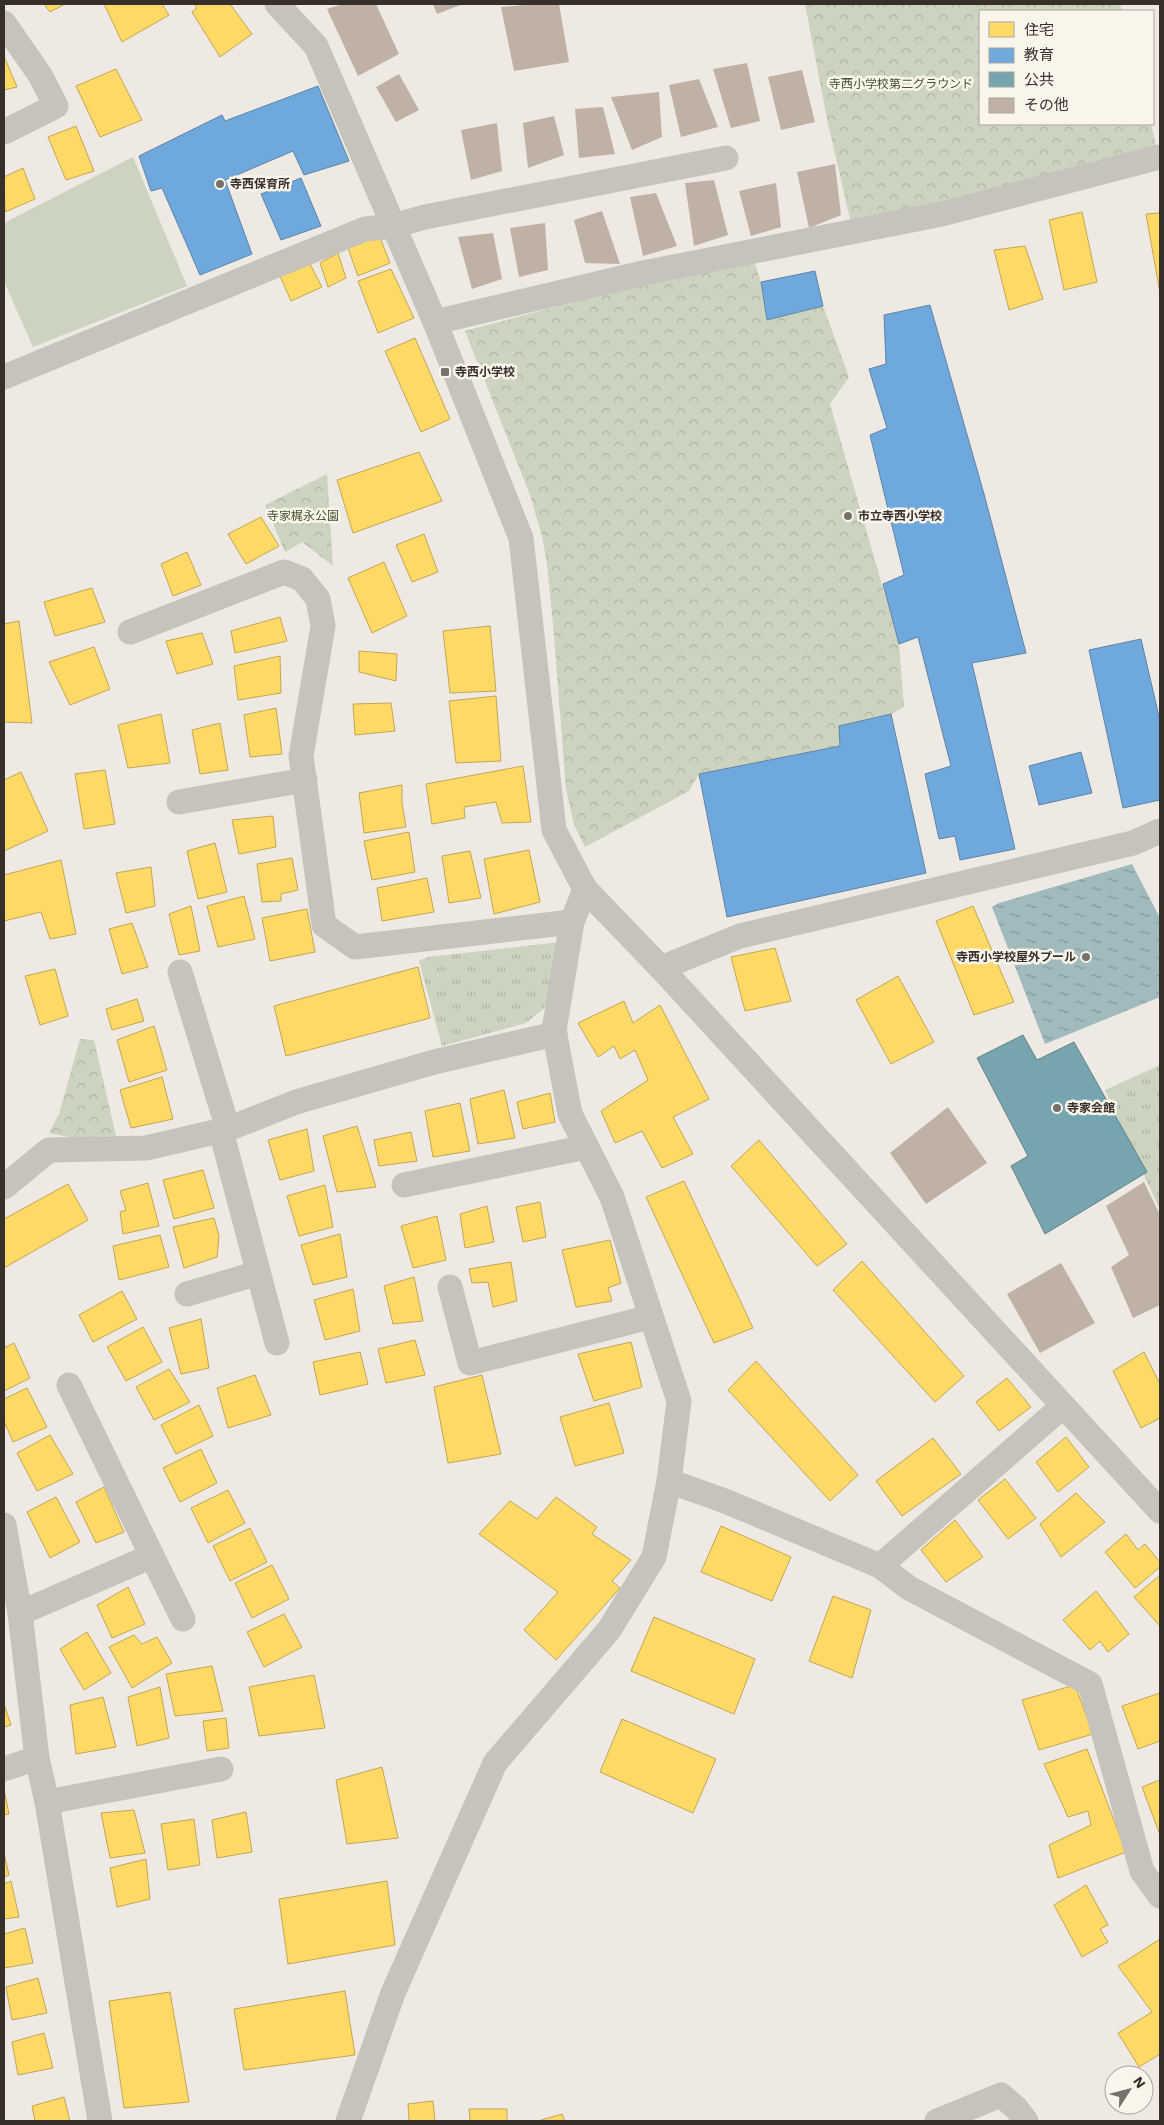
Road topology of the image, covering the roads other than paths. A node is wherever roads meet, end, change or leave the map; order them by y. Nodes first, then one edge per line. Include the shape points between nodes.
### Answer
1 (281, 5) edge
2 (4, 23) edge
3 (4, 132) edge
4 (1160, 157) edge
5 (726, 158) dead end
6 (393, 226) junction
7 (434, 322) junction
8 (4, 377) edge
9 (130, 632) dead end
10 (305, 780) junction
11 (178, 802) dead end
12 (1160, 831) edge
13 (585, 889) junction
14 (572, 922) junction
15 (661, 968) junction
16 (180, 972) dead end
17 (555, 1034) junction
18 (224, 1130) junction
19 (586, 1146) junction
20 (404, 1185) dead end
21 (4, 1187) edge
22 (258, 1274) junction
23 (450, 1287) dead end
24 (187, 1294) dead end
25 (650, 1317) junction
26 (277, 1343) dead end
27 (69, 1385) dead end
28 (1063, 1406) junction
29 (670, 1481) junction
30 (1160, 1512) edge
31 (4, 1525) edge
32 (152, 1556) junction
33 (880, 1566) junction
34 (14, 1605) edge
35 (182, 1619) dead end
36 (37, 1758) junction
37 (4, 1769) edge
38 (221, 1769) dead end
39 (47, 1802) junction
40 (1160, 1896) edge
41 (100, 2121) edge
42 (348, 2121) edge
43 (937, 2121) edge
44 (1026, 2121) edge

1 - 6 street via 316,46
2 - 3 street via 40,75 56,106
4 - 7 street via 942,214 644,273
5 - 6 street
6 - 7 street
6 - 8 street via 364,229
7 - 13 street via 521,538 554,830
9 - 10 street via 284,572 302,579 318,599 323,626 301,756
10 - 11 street
10 - 14 street via 324,924 355,947
12 - 15 street via 1133,843 740,936
13 - 14 street
13 - 15 street
14 - 17 street
15 - 28 street
16 - 18 street
17 - 18 street via 434,1062 305,1099
17 - 19 street via 570,1114
18 - 21 street via 146,1148 49,1150
18 - 22 street
19 - 20 street
19 - 25 street via 612,1198
22 - 24 street
22 - 26 street
23 - 25 street via 470,1362
25 - 29 street via 679,1401
27 - 32 street
28 - 30 street
28 - 33 street
29 - 33 street
29 - 42 street via 654,1557 609,1630 495,1763 393,1993
31 - 34 street
32 - 34 street
32 - 35 street
33 - 40 street via 909,1588 1090,1684 1142,1871
34 - 36 street
36 - 37 street
36 - 39 street
38 - 39 street
39 - 41 street
43 - 44 street via 1001,2095

